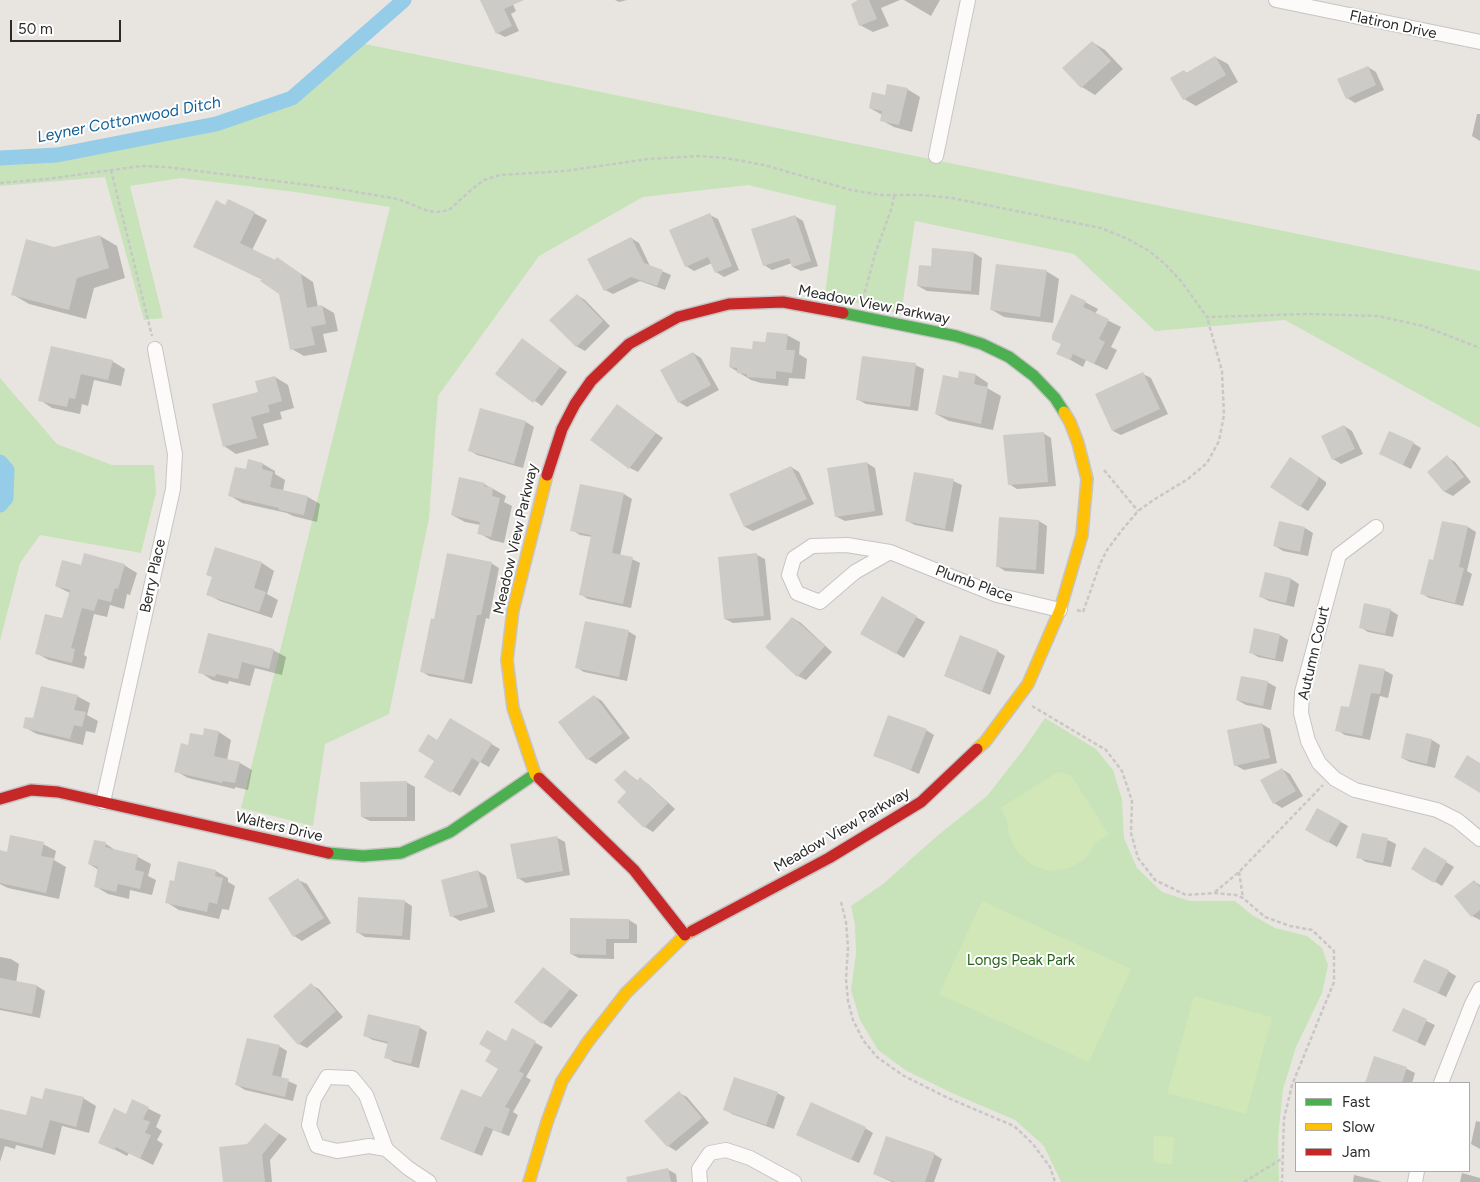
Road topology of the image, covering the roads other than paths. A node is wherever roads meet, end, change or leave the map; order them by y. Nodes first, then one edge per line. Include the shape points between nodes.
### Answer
1 (968, 0) edge
2 (1276, 0) edge
3 (1480, 42) edge
4 (936, 156) dead end
5 (156, 349) dead end
6 (1376, 527) dead end
7 (890, 552) junction
8 (1060, 610) junction
9 (535, 774) junction
10 (0, 799) edge
11 (104, 802) junction
12 (1480, 839) edge
13 (685, 935) junction
14 (1480, 989) edge
15 (1441, 1082) edge
16 (386, 1149) junction
17 (429, 1182) edge
18 (529, 1182) edge
19 (700, 1182) edge
20 (794, 1182) edge

1 - 4 street
2 - 3 street, Flatiron Drive
5 - 11 street, Berry Place via 175,454 173,489
6 - 12 street, Autumn Court via 1339,555 1302,692 1301,713 1308,741 1319,763 1332,776 1355,790 1437,810 1457,820
7 - 7 street, Plumb Place via 847,544 812,546 794,558 789,575 797,592 820,602 855,572
7 - 8 street, Plumb Place via 997,595
8 - 9 street, Meadow View Parkway via 1082,535 1087,479 1070,422 1055,398 1028,371 1009,357 956,336 783,302 729,304 678,317 629,344 591,380 562,429 552,456 513,610 507,660 513,708
8 - 13 street, Meadow View Parkway via 1028,684 1018,699 985,742 921,802 829,858
9 - 11 street, Walters Drive via 450,832 401,853 363,856 324,853
9 - 13 street, Meadow View Parkway via 634,870
10 - 11 street, Walters Drive via 31,790
13 - 18 street, Meadow View Parkway via 626,993 567,1074 547,1122
14 - 15 street
16 - 16 street via 366,1095 352,1078 327,1077 314,1099 309,1125 317,1146 337,1151 369,1146
16 - 17 street
19 - 20 street via 699,1169 710,1153 726,1150 750,1158

